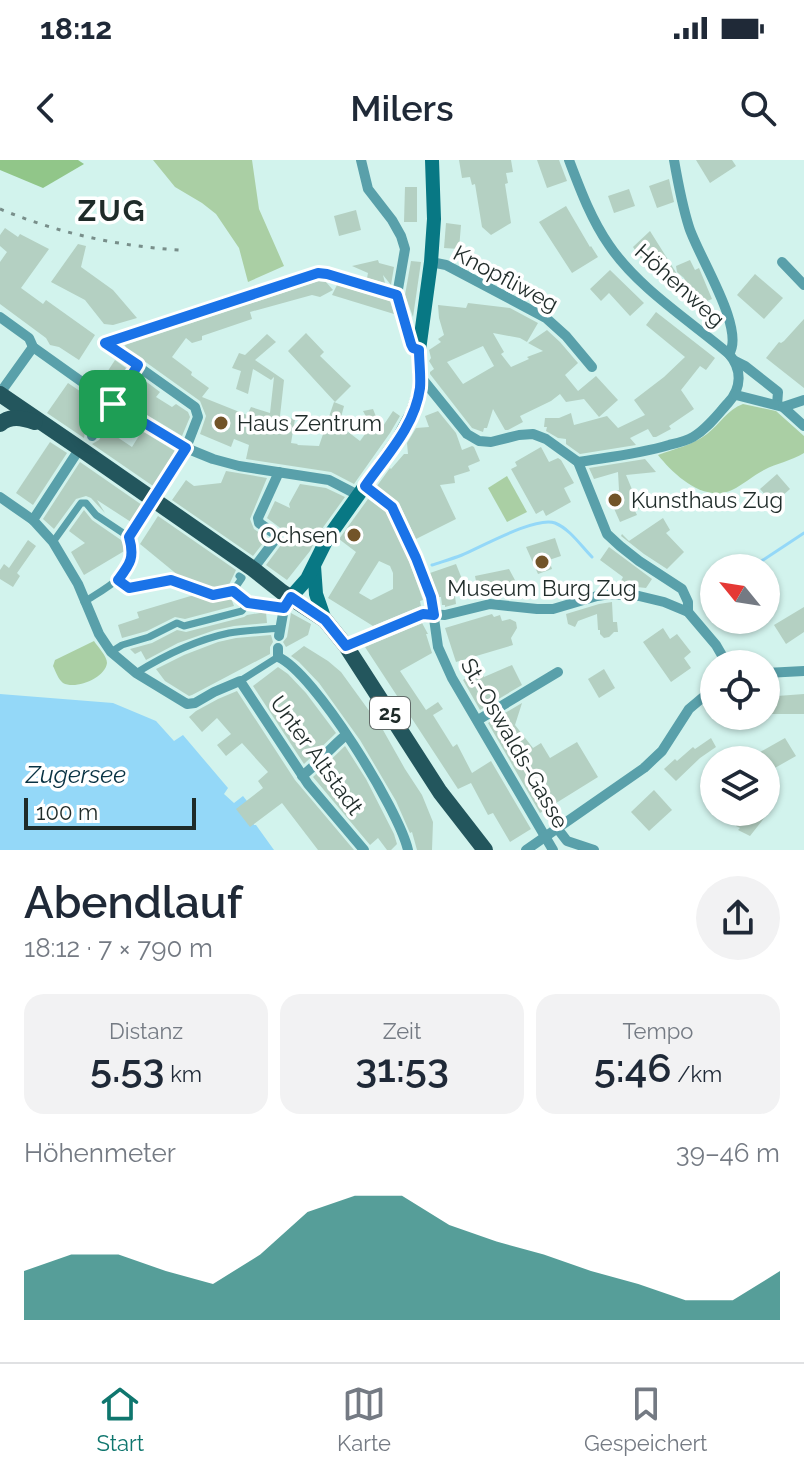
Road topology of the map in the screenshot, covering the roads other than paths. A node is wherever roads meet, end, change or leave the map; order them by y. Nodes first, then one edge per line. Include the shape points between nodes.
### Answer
1 (361, 160) edge
2 (432, 160) edge
3 (569, 160) edge
4 (674, 160) edge
5 (431, 262) junction
6 (782, 262) dead end
7 (804, 285) edge
8 (397, 295) junction
9 (0, 317) edge
10 (33, 347) junction
11 (419, 350) junction
12 (732, 358) junction
13 (138, 365) junction
14 (592, 367) dead end
15 (420, 376) junction
16 (0, 394) edge
17 (736, 395) junction
18 (804, 400) edge
19 (113, 404) junction
20 (780, 406) junction
21 (0, 424) edge
22 (804, 426) edge
23 (52, 428) junction
24 (86, 442) junction
25 (186, 448) junction
26 (578, 462) junction
27 (279, 472) junction
28 (361, 491) junction
29 (0, 497) edge
30 (153, 500) junction
31 (33, 520) junction
32 (129, 537) junction
33 (53, 542) junction
34 (314, 565) junction
35 (246, 572) junction
36 (118, 580) junction
37 (233, 591) junction
38 (84, 602) junction
39 (287, 602) junction
40 (248, 603) junction
41 (688, 612) junction
42 (434, 615) junction
43 (325, 620) junction
44 (280, 632) joint
45 (346, 646) junction
46 (719, 650) edge
47 (111, 652) junction
48 (278, 652) joint
49 (804, 671) edge
50 (558, 672) dead end
51 (780, 672) edge
52 (136, 673) junction
53 (240, 681) junction
54 (700, 700) edge
55 (478, 720) junction
56 (346, 735) junction
57 (302, 776) junction
58 (557, 828) junction
59 (546, 836) junction
60 (364, 850) edge
61 (399, 850) edge
62 (408, 850) edge
63 (485, 850) edge
64 (526, 850) edge
65 (553, 850) edge
66 (594, 850) edge

1 - 8 street via 368,189 392,220 405,249
2 - 5 main road
3 - 12 street, Höhenweg via 610,247 636,277
4 - 12 street via 689,228 729,318
5 - 11 main road
5 - 14 street, Knopfliweg via 546,318
6 - 7 street
8 - 11 street via 411,344
8 - 13 street via 318,273 105,343
9 - 10 street, St.-Oswalds-Gasse
10 - 16 street
10 - 19 street, St.-Oswalds-Gasse
11 - 15 main road
12 - 17 street via 739,372
12 - 20 street, Höhenweg via 778,392
13 - 19 street
13 - 25 street via 197,411
15 - 26 street via 467,434 479,441 533,434
15 - 28 main road via 413,412
16 - 23 main road, 25
17 - 20 street
17 - 26 street via 691,438
18 - 20 street
19 - 24 street
19 - 25 street, St.-Oswalds-Gasse
20 - 22 street
21 - 23 main road, 25 via 21,417
23 - 24 main road, 25
24 - 30 main road, 25
24 - 31 street
25 - 27 street, St.-Oswalds-Gasse via 239,466
25 - 30 street
26 - 41 street via 607,534 682,589
27 - 28 street, St.-Oswalds-Gasse
27 - 35 street via 258,518 278,536
28 - 34 main road
28 - 42 street, St.-Oswalds-Gasse via 392,507
29 - 31 street
30 - 32 street
30 - 35 main road, 25
31 - 33 street
32 - 33 street via 81,503
32 - 36 street via 133,550
33 - 38 street
34 - 39 main road
34 - 43 main road
35 - 37 street
35 - 39 main road, 25
36 - 37 street via 129,588 171,580 213,595
36 - 38 street
37 - 40 street
38 - 47 street
39 - 40 street
39 - 43 main road, 25
39 - 44 street
40 - 47 street via 242,611 184,626 177,623
41 - 42 street via 639,596 610,594 553,609 490,604
41 - 46 street
42 - 45 street via 423,614
42 - 55 street, St.-Oswalds-Gasse via 438,647
43 - 45 main road, 25
44 - 52 street via 207,639
45 - 63 main road, 25 via 440,792
47 - 52 street
48 - 53 street
48 - 56 street
49 - 51 street
50 - 55 street
52 - 53 street via 187,704
53 - 57 street, Unter Altstadt
54 - 58 street via 644,768
55 - 59 street, St.-Oswalds-Gasse
56 - 57 street
56 - 62 street via 374,778
57 - 60 street, Unter Altstadt
58 - 59 street
58 - 66 street via 567,841
59 - 64 street
59 - 65 street, St.-Oswalds-Gasse
61 - 62 street

